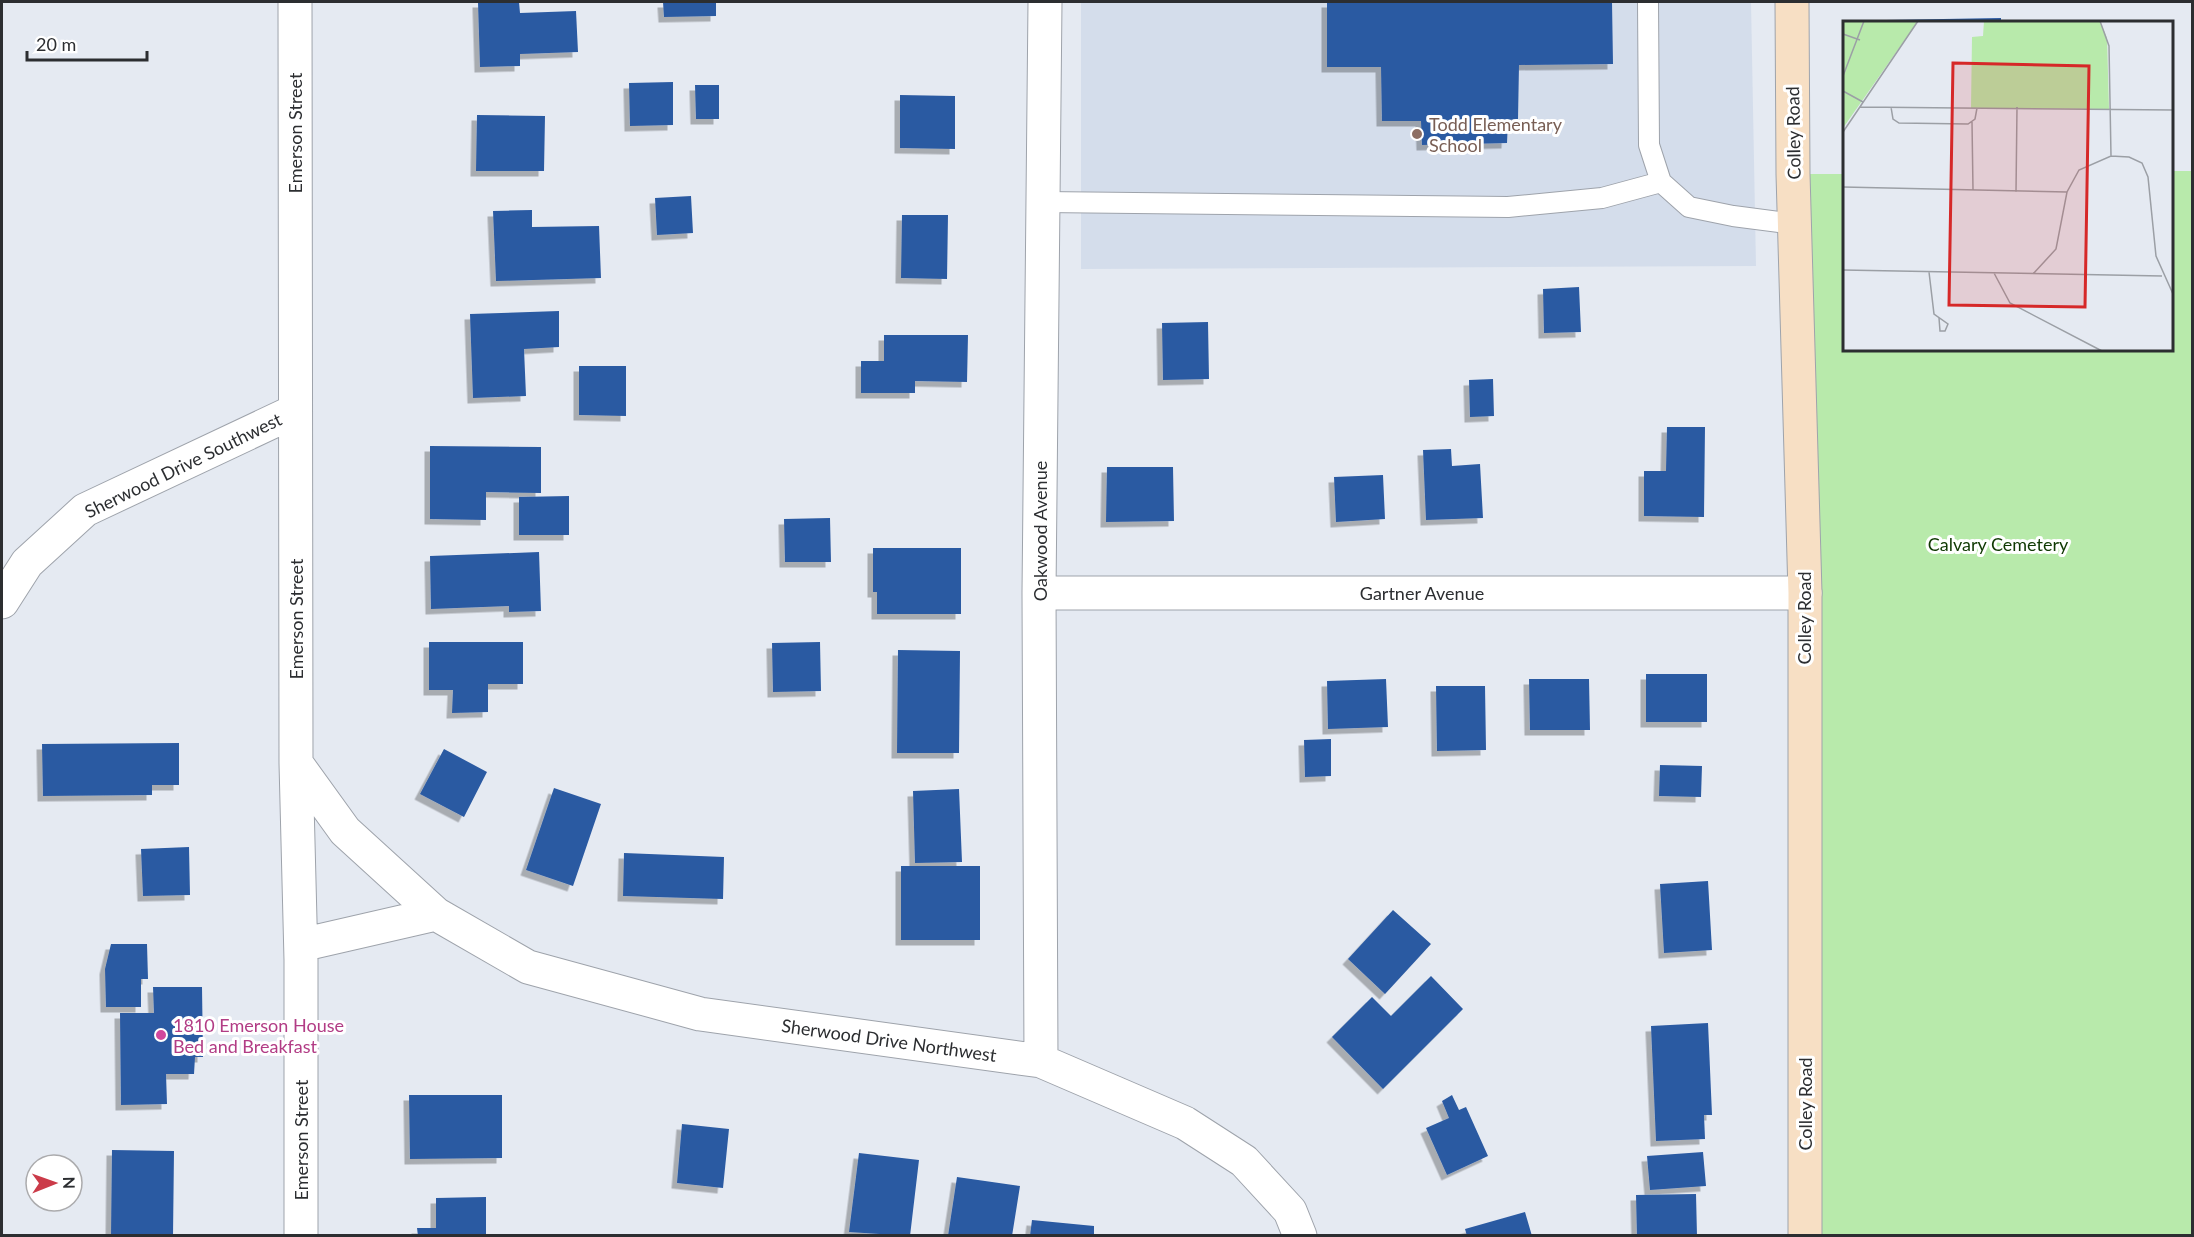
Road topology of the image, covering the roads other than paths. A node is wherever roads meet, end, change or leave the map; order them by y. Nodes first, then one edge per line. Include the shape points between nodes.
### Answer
1 (296, 2) edge
2 (1045, 2) edge
3 (1648, 2) edge
4 (1792, 2) edge
5 (1661, 182) junction
6 (1043, 202) junction
7 (1795, 224) junction
8 (295, 411) junction
9 (1040, 593) junction
10 (1804, 593) junction
11 (2, 602) edge
12 (296, 763) junction
13 (436, 914) junction
14 (301, 945) junction
15 (1041, 1061) junction
16 (301, 1236) edge
17 (1300, 1236) edge
18 (1806, 1236) edge

1 - 8 street, Emerson Street
2 - 6 street, Oakwood Avenue
3 - 5 lane via 1649,145
4 - 7 street, Colley Road
5 - 6 lane via 1602,198 1508,207
5 - 7 lane via 1689,207
6 - 9 street, Oakwood Avenue
7 - 10 street, Colley Road
8 - 11 street, Sherwood Drive Southwest via 85,510 27,563
8 - 12 street, Emerson Street
9 - 10 street, Gartner Avenue
9 - 15 street, Oakwood Avenue
10 - 18 street, Colley Road
12 - 13 street, Sherwood Drive Northwest via 345,831
12 - 14 street, Emerson Street
13 - 14 street
13 - 15 street, Sherwood Drive Northwest via 528,967 700,1014
14 - 16 street, Emerson Street
15 - 17 street, Sherwood Drive Northwest via 1185,1123 1244,1161 1290,1211

